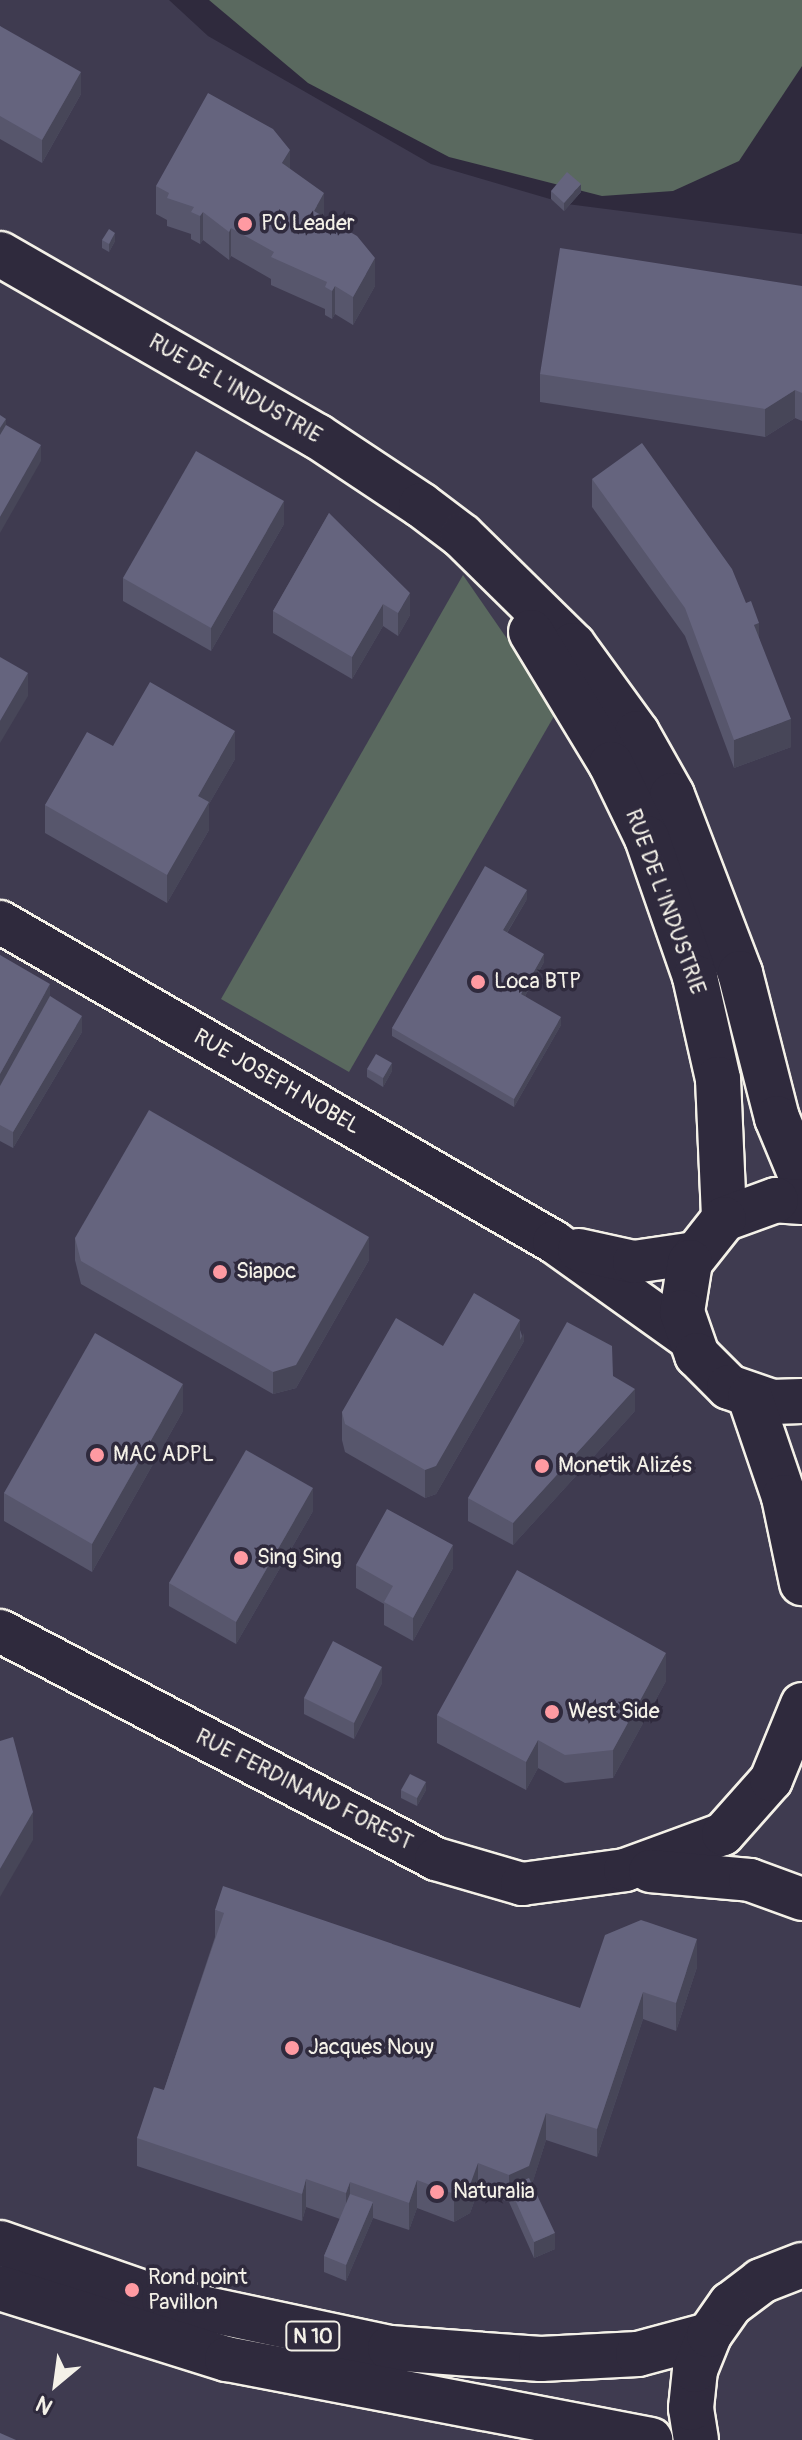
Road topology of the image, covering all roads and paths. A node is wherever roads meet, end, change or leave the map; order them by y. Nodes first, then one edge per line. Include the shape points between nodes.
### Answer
1 (0, 254) edge
2 (462, 536) junction
3 (0, 922) edge
4 (802, 1178) edge
5 (802, 1202) edge
6 (724, 1219) junction
7 (554, 1242) junction
8 (695, 1253) junction
9 (690, 1339) junction
10 (750, 1397) junction
11 (802, 1401) edge
12 (802, 1583) edge
13 (0, 1631) edge
14 (802, 1704) edge
15 (625, 1870) junction
16 (802, 1899) edge
17 (802, 2237) edge
18 (0, 2243) edge
19 (802, 2265) edge
20 (761, 2281) junction
21 (0, 2288) edge
22 (709, 2335) junction
23 (650, 2440) edge
24 (696, 2440) edge

1 - 2 main road, RUE DE L'INDUSTRIE via 317,436
2 - 4 main road, RUE DE L'INDUSTRIE via 573,645 637,733 672,795 740,973 777,1118
2 - 6 main road, RUE DE L'INDUSTRIE via 550,660 647,838 695,977 718,1079
3 - 7 street, RUE JOSEPH NOBEL
5 - 6 main road via 776,1200
6 - 8 main road
7 - 8 street, RUE JOSEPH NOBEL via 616,1261
7 - 9 street, RUE JOSEPH NOBEL
8 - 9 main road via 683,1289
9 - 10 main road via 711,1373
10 - 11 main road
10 - 12 main road via 784,1497
13 - 15 street, RUE FERDINAND FOREST via 436,1859 522,1884
14 - 15 street, RUE FERDINAND FOREST via 771,1780 739,1820 700,1845
15 - 16 street, RUE FERDINAND FOREST via 750,1880
17 - 20 main road
18 - 22 main road, N 10 via 164,2300 390,2348 541,2359 638,2354
19 - 20 main road
20 - 22 main road via 731,2304
21 - 23 main road, N 10 via 227,2359
22 - 24 main road via 695,2370 691,2408

